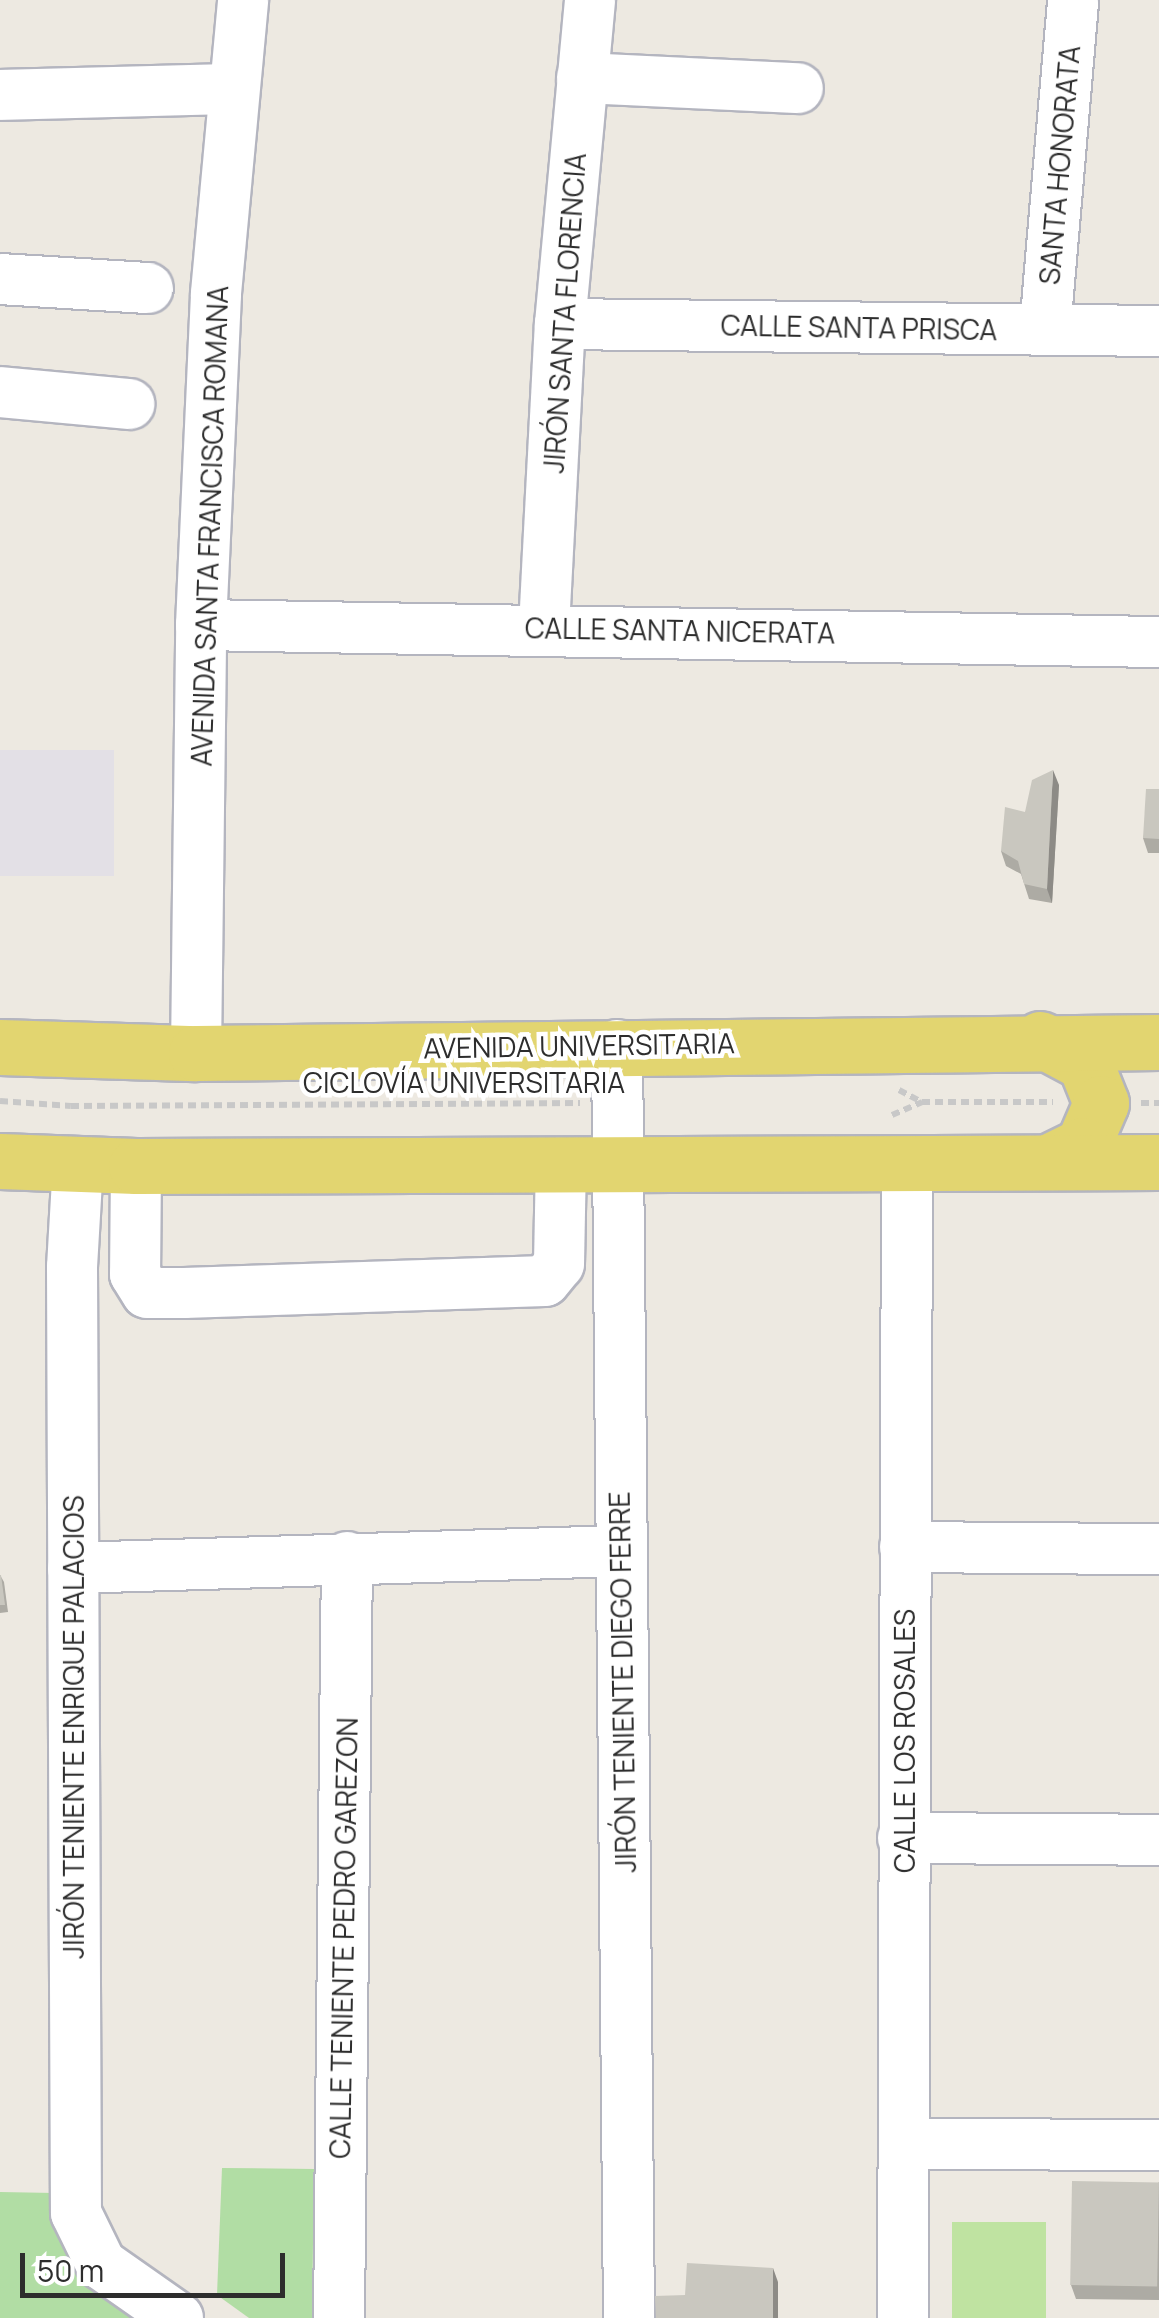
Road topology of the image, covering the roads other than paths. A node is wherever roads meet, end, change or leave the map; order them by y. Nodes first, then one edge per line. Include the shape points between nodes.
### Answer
1 (243, 0) edge
2 (590, 0) edge
3 (1073, 0) edge
4 (582, 78) junction
5 (798, 88) dead end
6 (233, 89) junction
7 (0, 94) edge
8 (0, 279) edge
9 (148, 288) dead end
10 (560, 324) junction
11 (1045, 330) junction
12 (1159, 331) edge
13 (0, 392) edge
14 (129, 404) dead end
15 (201, 625) junction
16 (544, 626) junction
17 (1159, 642) edge
18 (0, 1021) edge
19 (1040, 1039) junction
20 (1159, 1042) edge
21 (617, 1045) junction
22 (0, 1047) edge
23 (91, 1052) junction
24 (196, 1053) junction
25 (1052, 1160) junction
26 (0, 1161) edge
27 (1159, 1162) edge
28 (78, 1163) junction
29 (561, 1163) junction
30 (616, 1163) junction
31 (907, 1163) junction
32 (136, 1166) junction
33 (905, 1548) junction
34 (1159, 1549) edge
35 (619, 1552) junction
36 (347, 1557) junction
37 (73, 1568) junction
38 (903, 1838) junction
39 (1159, 1840) edge
40 (904, 2144) junction
41 (1159, 2145) edge
42 (178, 2318) edge
43 (340, 2318) edge
44 (629, 2318) edge
45 (902, 2318) edge

1 - 6 street, AVENIDA SANTA FRANCISCA ROMANA
2 - 4 street, JIRÓN SANTA FLORENCIA
3 - 11 street, SANTA HONORATA
4 - 5 street
4 - 10 street, JIRÓN SANTA FLORENCIA
6 - 7 street
6 - 15 street, AVENIDA SANTA FRANCISCA ROMANA
8 - 9 street
10 - 11 street, CALLE SANTA PRISCA
10 - 16 street, JIRÓN SANTA FLORENCIA
11 - 12 street, CALLE SANTA PRISCA
13 - 14 street
15 - 16 street, CALLE SANTA NICERATA
15 - 24 street, AVENIDA SANTA FRANCISCA ROMANA
16 - 17 street, CALLE SANTA NICERATA
18 - 23 main road
19 - 20 main road, AVENIDA UNIVERSITARIA
19 - 21 main road, AVENIDA UNIVERSITARIA
19 - 25 main road via 1085,1064 1101,1102 1083,1145
21 - 24 main road, AVENIDA UNIVERSITARIA
21 - 30 street, JIRÓN TENIENTE DIEGO FERRE
22 - 23 main road, AVENIDA UNIVERSITARIA
23 - 24 main road, AVENIDA UNIVERSITARIA
25 - 27 main road
25 - 31 main road
26 - 28 main road
28 - 32 main road
28 - 37 street, JIRÓN TENIENTE ENRIQUE PALACIOS
29 - 30 main road
29 - 32 main road
29 - 32 street via 558,1264 544,1281 147,1292 135,1274
30 - 31 main road
30 - 35 street, JIRÓN TENIENTE DIEGO FERRE
31 - 33 street, CALLE LOS ROSALES
33 - 34 street
33 - 38 street, CALLE LOS ROSALES
35 - 36 street
35 - 44 street, JIRÓN TENIENTE DIEGO FERRE
36 - 37 street
36 - 43 street, CALLE TENIENTE PEDRO GAREZON
37 - 42 street, JIRÓN TENIENTE ENRIQUE PALACIOS via 75,2193 81,2232 117,2278
38 - 39 street
38 - 40 street, CALLE LOS ROSALES
40 - 41 street
40 - 45 street, CALLE LOS ROSALES

